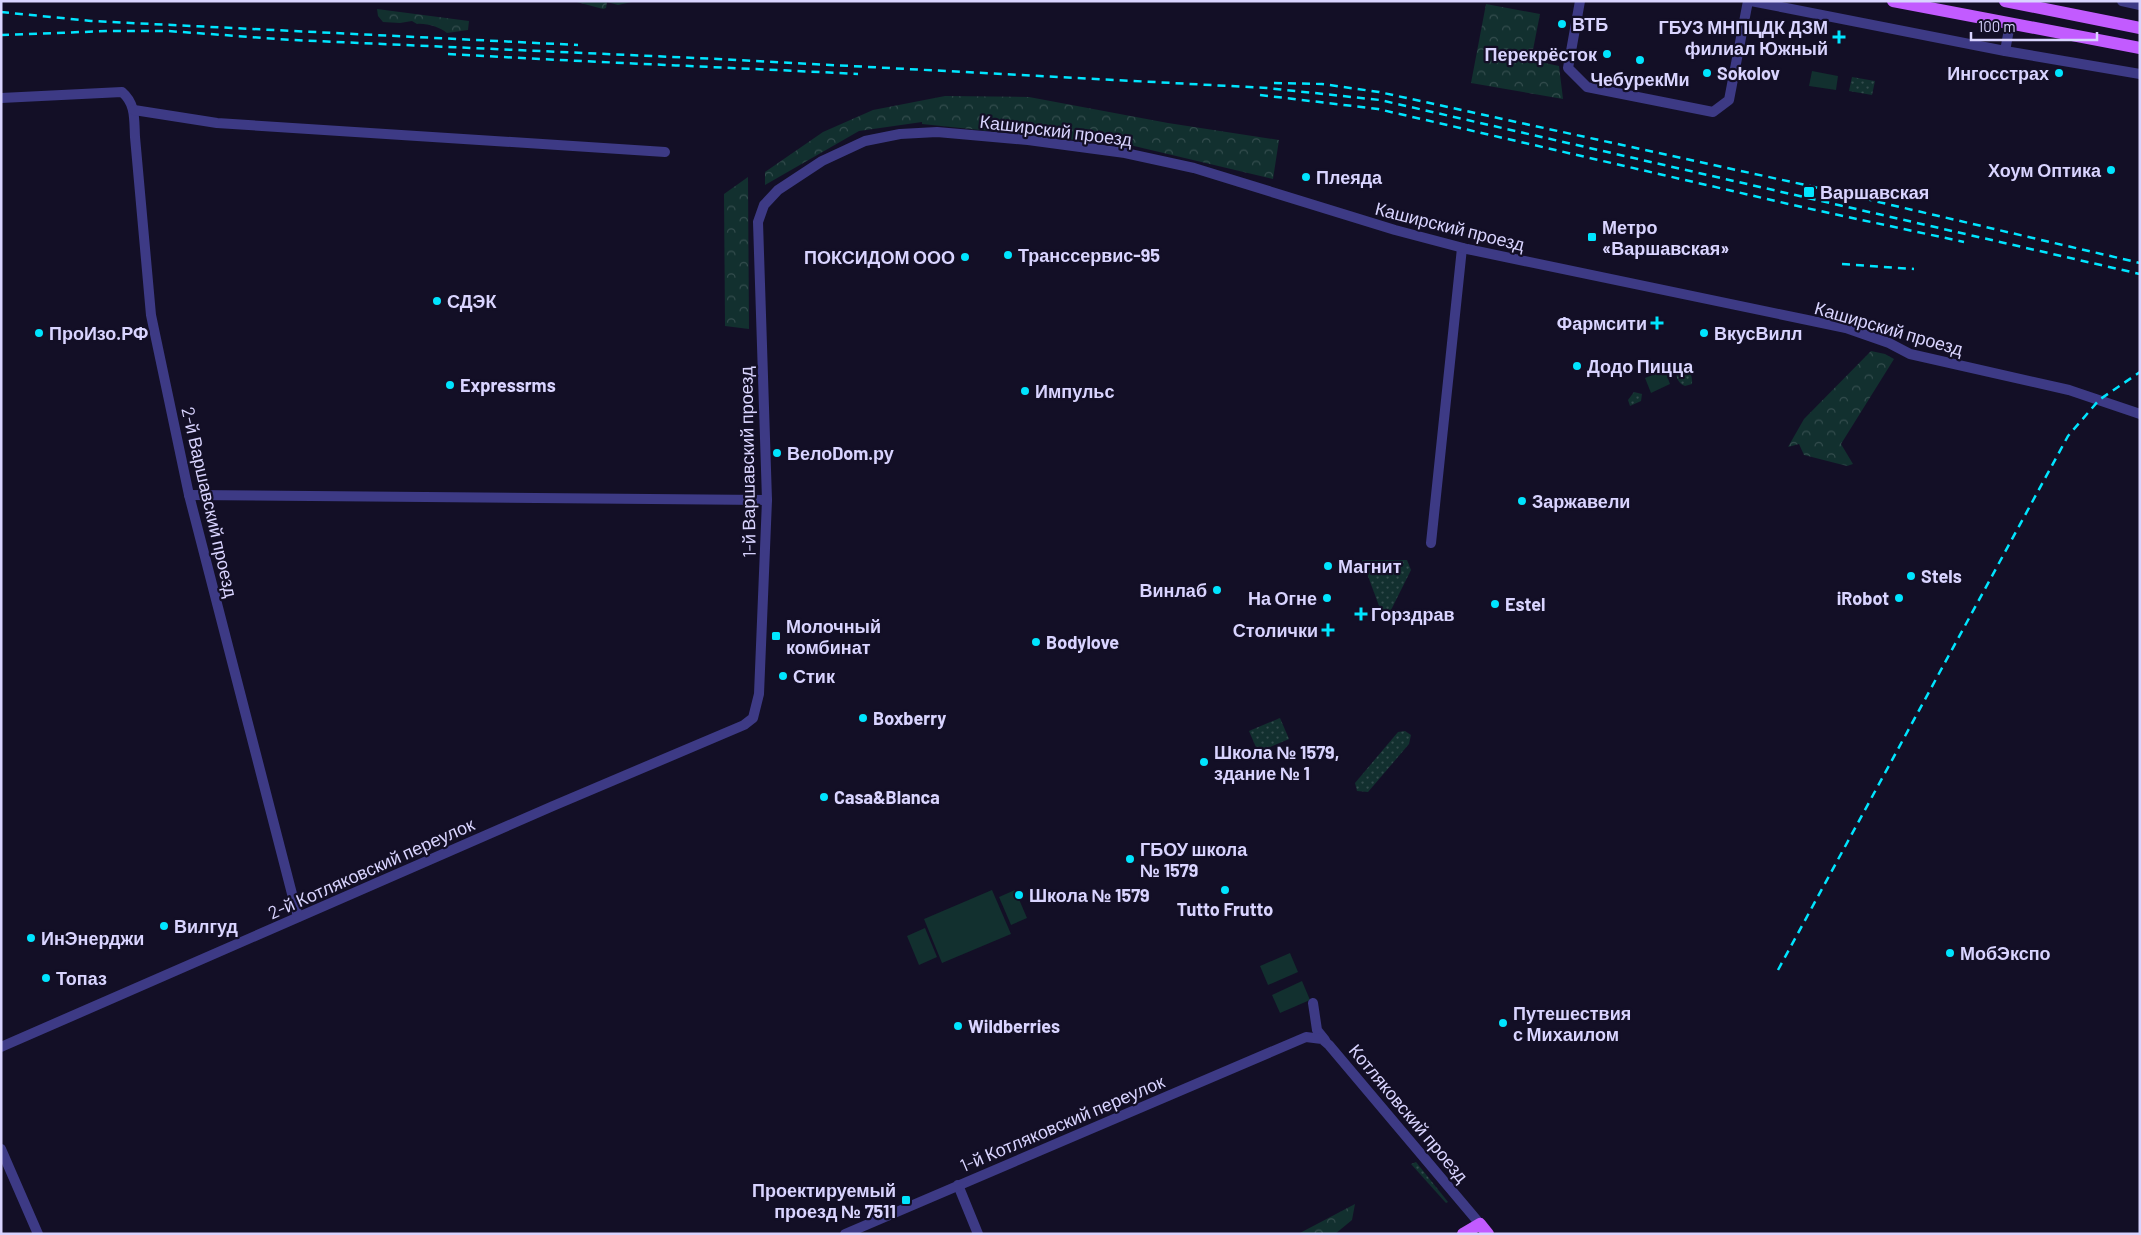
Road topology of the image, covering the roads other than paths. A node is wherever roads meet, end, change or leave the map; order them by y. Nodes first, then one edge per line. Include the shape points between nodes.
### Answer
1 (1580, 1) edge
2 (1749, 1) edge
3 (1893, 1) edge
4 (2122, 1) edge
5 (2010, 2) edge
6 (2140, 5) edge
7 (2010, 24) junction
8 (2140, 28) edge
9 (2140, 48) edge
10 (2004, 51) junction
11 (2140, 74) edge
12 (1, 98) edge
13 (134, 110) junction
14 (665, 152) dead end
15 (764, 205) joint
16 (1462, 248) junction
17 (2140, 414) edge
18 (189, 495) junction
19 (767, 500) junction
20 (1431, 543) dead end
21 (753, 718) joint
22 (298, 917) junction
23 (1313, 1003) dead end
24 (1316, 1021) junction
25 (1306, 1037) junction
26 (1329, 1045) junction
27 (1, 1047) edge
28 (1, 1149) edge
29 (958, 1185) junction
30 (1484, 1229) edge
31 (38, 1234) edge
32 (845, 1234) edge
33 (978, 1234) edge
34 (1463, 1234) edge

1 - 2 street via 1568,68 1587,88 1713,112 1730,100
2 - 10 street
3 - 7 main road
4 - 6 street
5 - 8 main road
7 - 9 main road
7 - 10 street
10 - 11 street
12 - 13 street via 122,92 130,99
13 - 14 street via 217,123
13 - 18 street, 2-й Варшавский проезд via 151,315
15 - 16 street, Каширский проезд via 778,190 822,161 865,141 900,134 937,132 1125,153 1194,168
15 - 19 street, 1-й Варшавский проезд via 758,222
16 - 17 street, Каширский проезд via 1846,328 1890,343 1910,354 2070,390
16 - 20 street
18 - 19 street
18 - 22 street, 2-й Варшавский проезд
19 - 21 street, 1-й Варшавский проезд via 759,694
21 - 22 street, 2-й Котляковский переулок via 744,726
22 - 27 street, 2-й Котляковский переулок
23 - 24 street
24 - 25 street
24 - 26 street via 1318,1030
25 - 26 street, Котляковский проезд via 1322,1039
25 - 29 street, 1-й Котляковский переулок
26 - 30 street, Котляковский проезд
28 - 31 street
29 - 32 street, 1-й Котляковский переулок
29 - 33 street
30 - 34 main road

